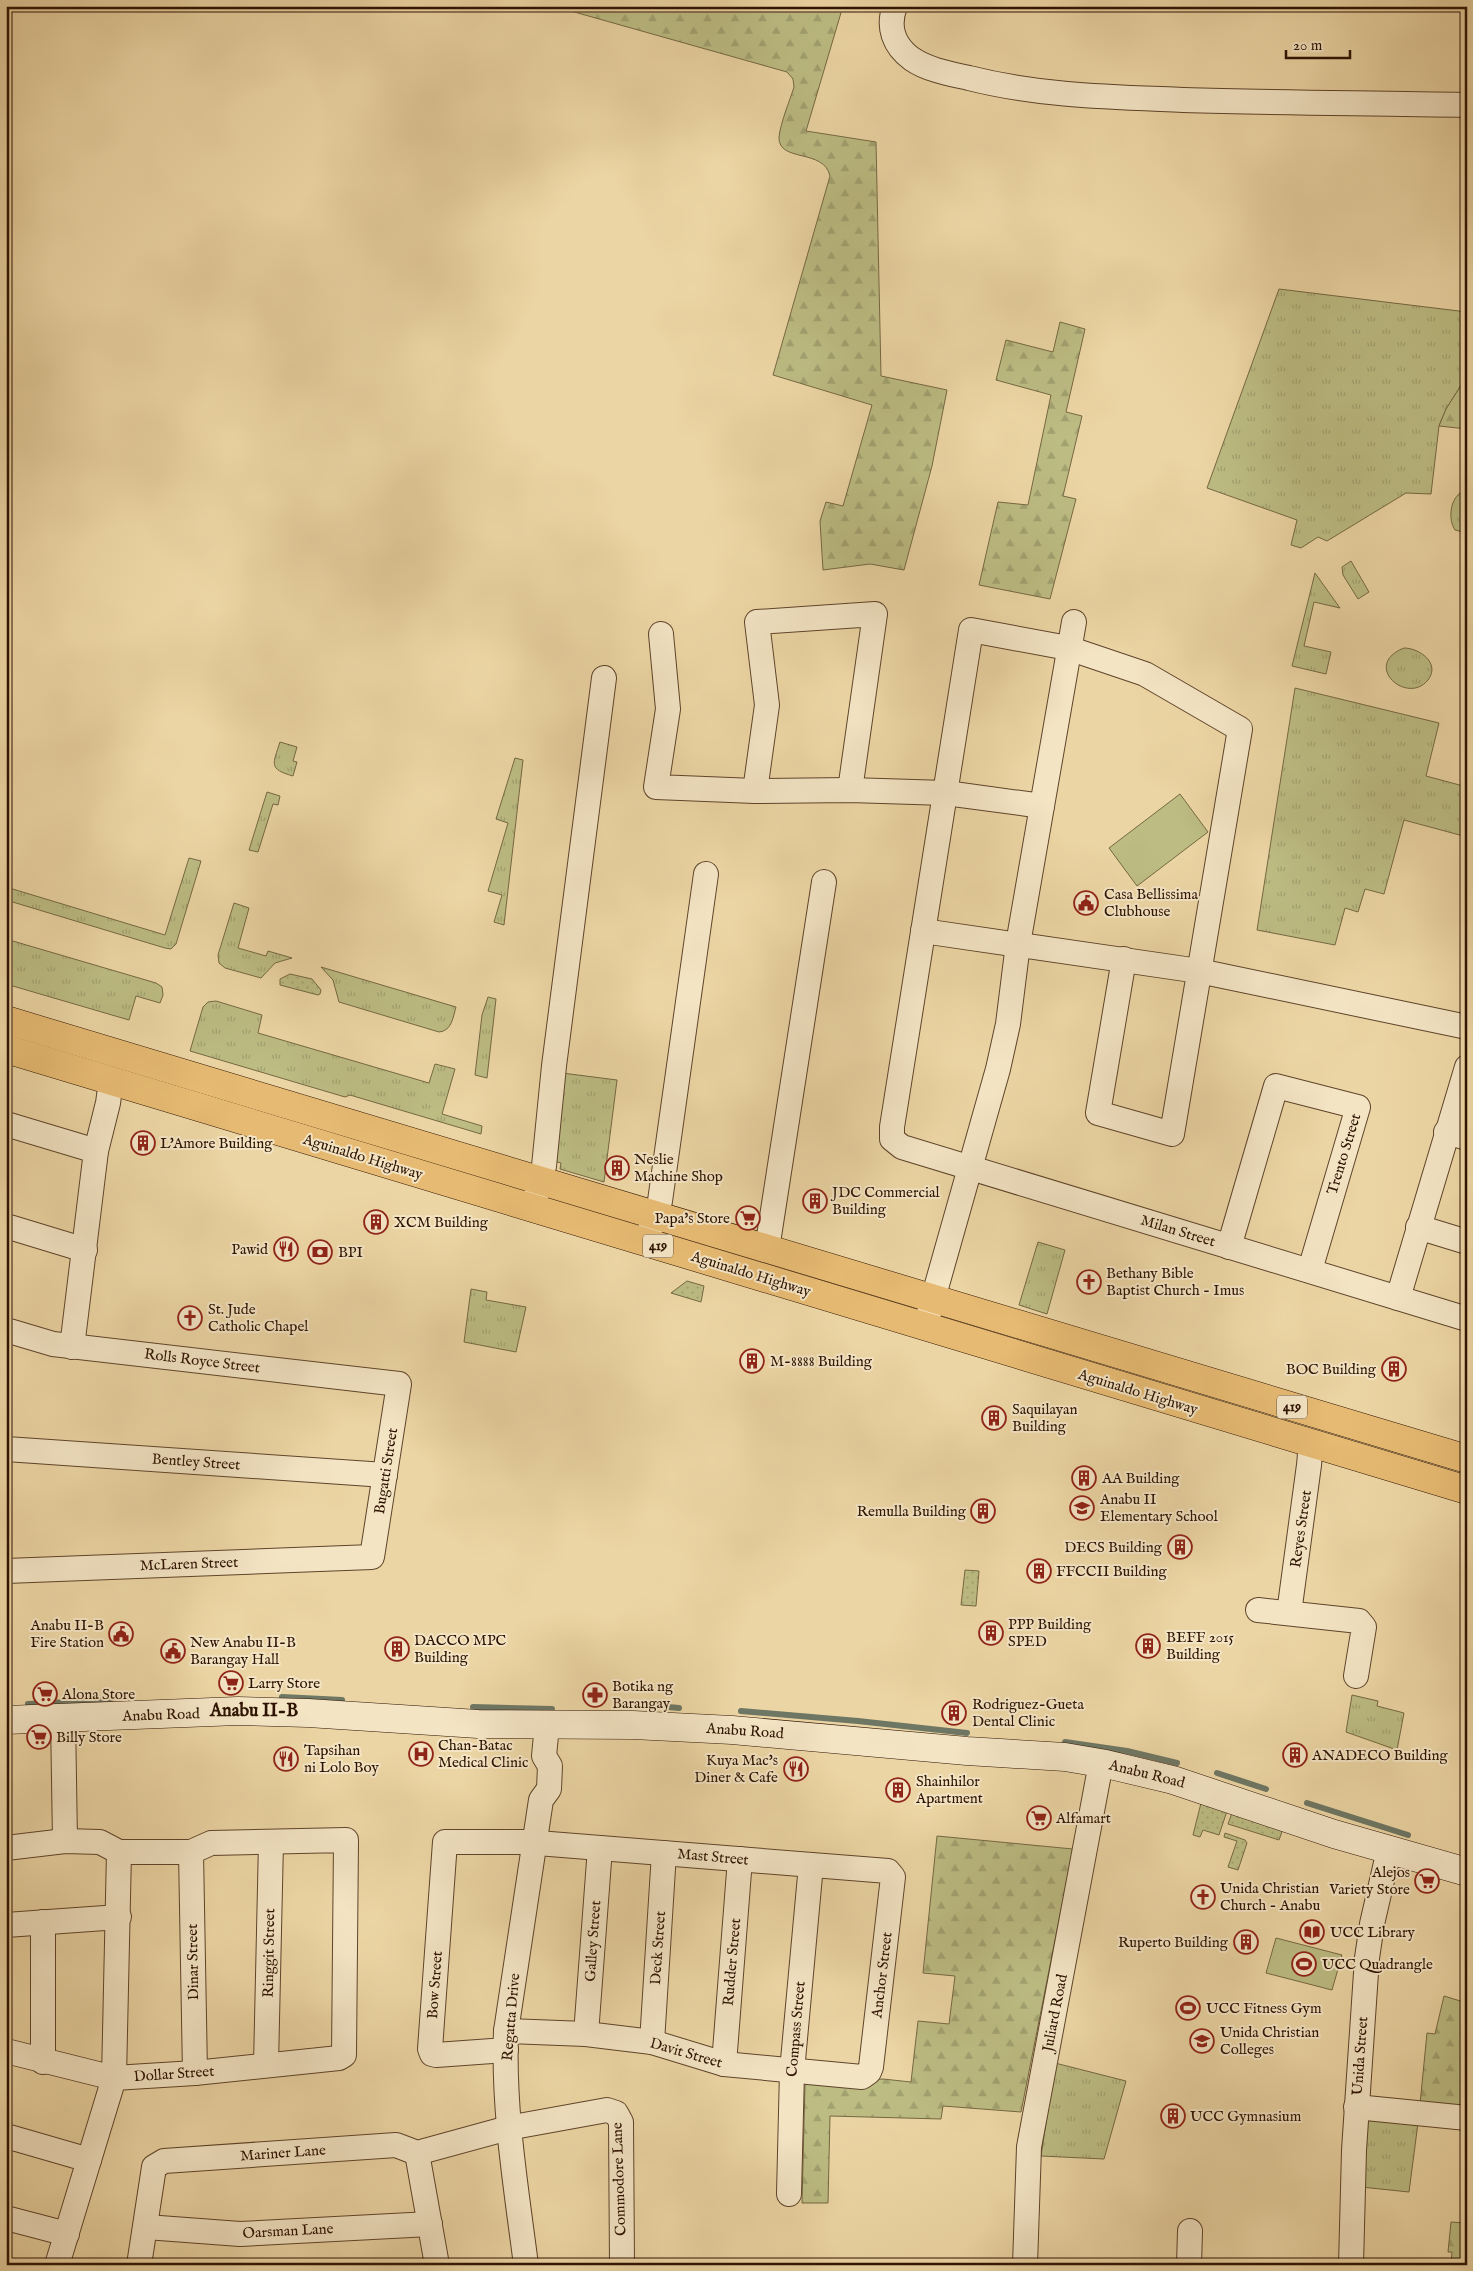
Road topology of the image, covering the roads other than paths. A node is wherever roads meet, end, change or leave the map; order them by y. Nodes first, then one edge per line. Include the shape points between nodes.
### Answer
1 (893, 11) edge
2 (1467, 104) edge
3 (1074, 622) dead end
4 (661, 634) dead end
5 (1068, 648) junction
6 (604, 678) dead end
7 (850, 790) junction
8 (755, 791) junction
9 (946, 793) junction
10 (1042, 806) junction
11 (706, 874) dead end
12 (824, 882) dead end
13 (923, 931) junction
14 (1018, 944) junction
15 (1124, 960) junction
16 (1200, 971) junction
17 (6, 1020) edge
18 (1467, 1028) edge
19 (6, 1049) edge
20 (1467, 1067) edge
21 (111, 1080) junction
22 (6, 1124) edge
23 (1456, 1135) edge
24 (96, 1151) junction
25 (971, 1168) junction
26 (540, 1180) junction
27 (533, 1208) junction
28 (656, 1216) junction
29 (6, 1226) edge
30 (1418, 1227) junction
31 (645, 1242) junction
32 (1467, 1242) edge
33 (1229, 1247) junction
34 (767, 1249) junction
35 (85, 1250) junction
36 (1310, 1270) junction
37 (1398, 1298) junction
38 (934, 1299) junction
39 (1467, 1319) edge
40 (925, 1327) junction
41 (6, 1330) edge
42 (72, 1347) junction
43 (399, 1384) joint
44 (1311, 1444) junction
45 (1416, 1444) junction
46 (6, 1448) edge
47 (1467, 1459) edge
48 (1408, 1472) junction
49 (385, 1476) junction
50 (1467, 1490) edge
51 (372, 1557) joint
52 (6, 1571) edge
53 (1258, 1610) dead end
54 (1289, 1614) junction
55 (1356, 1676) dead end
56 (63, 1718) junction
57 (6, 1720) edge
58 (547, 1724) junction
59 (1101, 1763) junction
60 (65, 1841) junction
61 (271, 1842) junction
62 (445, 1842) joint
63 (534, 1843) junction
64 (6, 1848) edge
65 (600, 1848) junction
66 (1389, 1850) junction
67 (119, 1852) junction
68 (191, 1852) junction
69 (664, 1853) junction
70 (740, 1859) junction
71 (811, 1865) junction
72 (1467, 1872) edge
73 (891, 1873) joint
74 (119, 1918) junction
75 (43, 1922) junction
76 (6, 1925) edge
77 (586, 2034) junction
78 (506, 2041) junction
79 (652, 2042) junction
80 (6, 2051) edge
81 (43, 2062) junction
82 (724, 2064) junction
83 (266, 2065) junction
84 (792, 2071) junction
85 (195, 2073) junction
86 (866, 2076) joint
87 (114, 2078) junction
88 (1356, 2107) junction
89 (1467, 2118) edge
90 (508, 2128) junction
91 (6, 2136) edge
92 (417, 2153) junction
93 (89, 2160) junction
94 (789, 2194) dead end
95 (6, 2218) edge
96 (430, 2224) junction
97 (146, 2227) junction
98 (1190, 2231) dead end
99 (66, 2234) junction
100 (57, 2265) edge
101 (139, 2265) edge
102 (437, 2265) edge
103 (526, 2265) edge
104 (622, 2265) edge
105 (1025, 2265) edge
106 (1189, 2265) edge
107 (1351, 2265) edge

1 - 2 street via 893,36 900,49 914,60 940,71 1006,87 1078,96
3 - 5 street
4 - 8 street via 668,709 656,787
5 - 9 street via 972,630
5 - 10 street
5 - 16 street via 1145,674 1240,729
6 - 26 street
7 - 8 street
7 - 8 street via 875,614 757,622 767,705
7 - 9 street
9 - 10 street
9 - 13 street
10 - 14 street
11 - 28 street
12 - 34 street
13 - 14 street
13 - 25 street, Milan Street via 892,1140 902,1147
14 - 15 street
14 - 25 street via 1008,1024
15 - 16 street
15 - 16 street via 1098,1113 1172,1134
16 - 18 street
17 - 26 highway, Aguinaldo Highway / 419
19 - 21 highway, Aguinaldo Highway / 419
20 - 23 street
21 - 24 street
21 - 27 highway, Aguinaldo Highway / 419
22 - 24 street
23 - 30 street
24 - 35 street
25 - 33 street, Milan Street
25 - 38 street
26 - 27 street
26 - 28 highway, Aguinaldo Highway / 419
27 - 31 highway, Aguinaldo Highway / 419
28 - 31 street
28 - 34 highway, Aguinaldo Highway / 419
29 - 35 street
30 - 32 street
30 - 37 street
31 - 40 highway, Aguinaldo Highway / 419
33 - 36 street, Milan Street
33 - 36 street, Trento Street via 1276,1086 1358,1107
34 - 38 highway, Aguinaldo Highway / 419
35 - 42 street
36 - 37 street, Milan Street
37 - 39 street, Milan Street
38 - 40 street
38 - 45 highway, Aguinaldo Highway / 419
40 - 44 highway, Aguinaldo Highway / 419
41 - 42 street, Rolls Royce Street
42 - 43 street, Rolls Royce Street
43 - 49 street, Bugatti Street
44 - 48 highway, Aguinaldo Highway / 419
44 - 54 street, Reyes Street
45 - 47 highway, Aguinaldo Highway / 419
45 - 48 highway
46 - 49 street, Bentley Street
48 - 50 highway, Aguinaldo Highway / 419
49 - 51 street, Bugatti Street
51 - 52 street, McLaren Street
53 - 54 street
54 - 55 street via 1363,1623
56 - 57 street, Anabu Road
56 - 58 street, Anabu Road via 244,1711 465,1724
56 - 60 street
58 - 59 street, Anabu Road via 732,1730 1056,1756
58 - 63 street, Regatta Drive via 544,1756 550,1766 549,1789 542,1800
59 - 66 street, Anabu Road via 1173,1780
59 - 105 street, Juliard Road via 1028,2148
60 - 64 street
60 - 67 street via 100,1842
61 - 68 street via 211,1843
61 - 83 street, Ringgit Street
61 - 83 street, Dollar Street via 346,1840 344,2055
62 - 63 street, Mast Street
62 - 78 street, Bow Street via 430,2049 436,2055
63 - 65 street, Mast Street
63 - 78 street, Regatta Drive
65 - 69 street, Mast Street
65 - 77 street, Galley Street
66 - 72 street, Anabu Road
66 - 88 street, Unida Street via 1369,1941
67 - 68 street
67 - 74 street
68 - 85 street, Dinar Street
69 - 70 street, Mast Street
69 - 79 street, Deck Street
70 - 71 street, Mast Street
70 - 82 street, Rudder Street
71 - 73 street, Mast Street
71 - 84 street, Compass Street
73 - 86 street, Anchor Street via 893,1881 871,2067
74 - 75 street
74 - 87 street
75 - 76 street
75 - 81 street
77 - 78 street, Davit Street
77 - 79 street, Davit Street
78 - 90 street, Regatta Drive
79 - 82 street, Davit Street
80 - 81 street, Dollar Street
81 - 87 street, Dollar Street
82 - 84 street, Davit Street
83 - 85 street, Dollar Street
84 - 86 street, Davit Street
84 - 94 street, Compass Street
85 - 87 street, Dollar Street
87 - 93 street
88 - 89 street
88 - 107 street, Unida Street
90 - 92 street
90 - 103 street, Regatta Drive
90 - 104 street, Commodore Lane via 607,2110 616,2113 621,2122
91 - 93 street
92 - 96 street
92 - 97 street, Mariner Lane via 396,2145 164,2161 154,2167
93 - 99 street
95 - 99 street
96 - 97 street, Oarsman Lane via 240,2234
96 - 102 street
97 - 101 street, Mariner Lane
98 - 106 street
99 - 100 street

